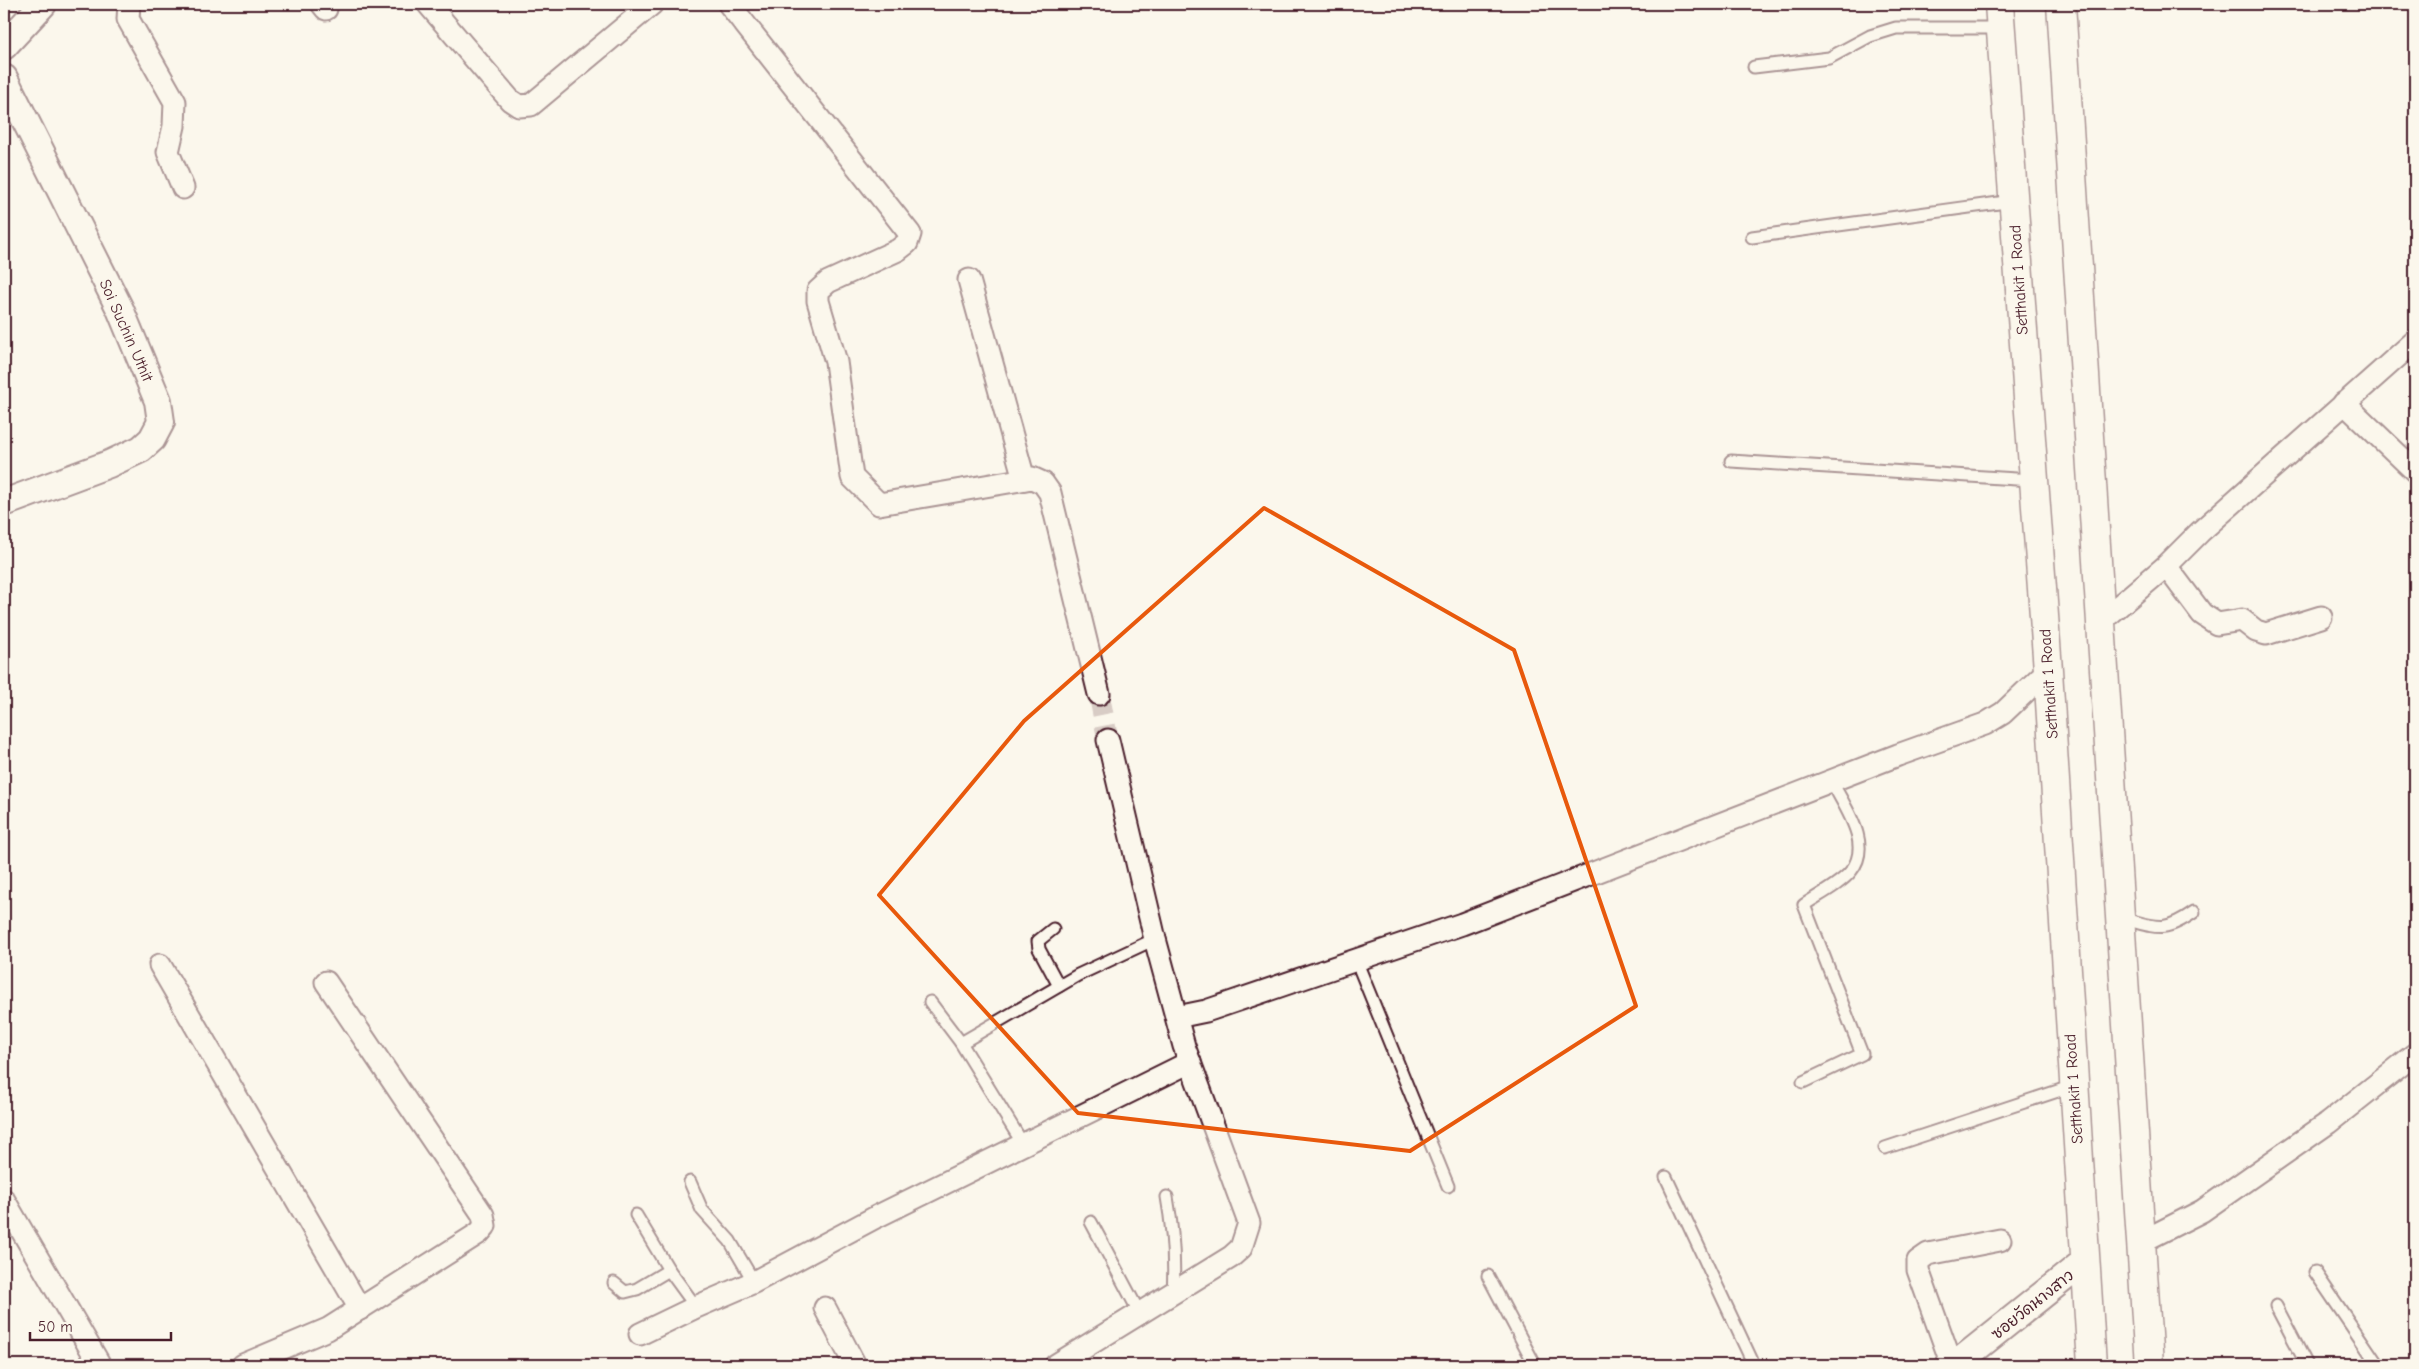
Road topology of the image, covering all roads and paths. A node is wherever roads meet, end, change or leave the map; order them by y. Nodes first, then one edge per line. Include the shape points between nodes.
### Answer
1 (43, 4) edge
2 (129, 4) edge
3 (428, 4) edge
4 (652, 4) edge
5 (729, 4) edge
6 (2061, 4) edge
7 (1999, 16) edge
8 (4, 46) edge
9 (1754, 67) dead end
10 (4, 81) edge
11 (183, 188) dead end
12 (2013, 201) junction
13 (1752, 237) dead end
14 (969, 280) dead end
15 (2415, 342) edge
16 (2344, 403) junction
17 (1731, 461) dead end
18 (2415, 471) edge
19 (1024, 479) junction
20 (2032, 480) junction
21 (4, 503) edge
22 (2166, 566) junction
23 (2321, 617) dead end
24 (2100, 622) junction
25 (2048, 670) junction
26 (1099, 694) tunnel mouth
27 (1108, 740) tunnel mouth
28 (1832, 782) junction
29 (2194, 912) dead end
30 (2120, 918) junction
31 (1053, 930) dead end
32 (1155, 939) junction
33 (1356, 960) junction
34 (160, 964) dead end
35 (326, 982) dead end
36 (1060, 986) junction
37 (930, 1002) dead end
38 (1177, 1017) junction
39 (961, 1043) junction
40 (1190, 1062) junction
41 (2412, 1062) edge
42 (1803, 1082) dead end
43 (2072, 1086) junction
44 (1024, 1144) junction
45 (1885, 1148) dead end
46 (1666, 1177) dead end
47 (690, 1182) dead end
48 (1448, 1186) dead end
49 (1167, 1197) dead end
50 (4, 1200) edge
51 (636, 1215) dead end
52 (1091, 1222) dead end
53 (2000, 1240) dead end
54 (2141, 1242) junction
55 (2085, 1261) junction
56 (669, 1270) junction
57 (2315, 1272) dead end
58 (1488, 1276) dead end
59 (754, 1282) junction
60 (614, 1283) dead end
61 (1173, 1294) junction
62 (2276, 1306) dead end
63 (696, 1307) junction
64 (824, 1308) dead end
65 (360, 1309) junction
66 (1139, 1312) junction
67 (640, 1334) dead end
68 (100, 1365) edge
69 (243, 1365) edge
70 (855, 1365) edge
71 (1056, 1365) edge
72 (1535, 1365) edge
73 (1754, 1365) edge
74 (1954, 1365) edge
75 (2092, 1365) edge
76 (2149, 1365) edge
77 (2306, 1365) edge
78 (2378, 1365) edge

1 - 8 street
2 - 11 street via 128,19 175,102 168,152
3 - 4 street via 510,100 519,106 531,105
5 - 19 street via 910,234 907,243 898,250 828,282 818,291 836,362 852,477 879,504
6 - 24 main road
7 - 9 lane via 1896,28 1870,36 1830,58
7 - 12 main road, Setthakit 1 Road
10 - 21 street, Soi Suchin Uthit via 120,309 158,401 160,422 152,439 141,449
12 - 13 lane
12 - 20 main road, Setthakit 1 Road
14 - 19 street
15 - 16 street
16 - 18 street
16 - 22 street
17 - 20 lane
19 - 26 street via 1032,478 1043,483 1050,493
20 - 25 main road, Setthakit 1 Road
22 - 23 street via 2202,614 2217,624 2242,620 2266,634
22 - 24 street
24 - 30 main road
25 - 28 street via 1995,719
25 - 43 main road, Setthakit 1 Road
27 - 32 street
28 - 33 street via 1462,924
28 - 42 lane via 1861,840 1859,857 1851,872 1804,905 1862,1054
29 - 30 lane via 2166,927
30 - 54 main road
31 - 36 lane via 1038,941 1039,949
32 - 36 lane
32 - 38 street
33 - 38 street via 1206,1011
33 - 48 lane
34 - 65 street
35 - 65 street via 483,1215 484,1226 479,1233
36 - 39 lane
37 - 39 lane
38 - 40 street
39 - 44 lane
40 - 44 street
40 - 61 street via 1249,1223 1236,1253
41 - 54 street via 2202,1211
43 - 45 lane
43 - 55 main road, Setthakit 1 Road
44 - 59 street
46 - 73 lane
47 - 59 lane via 702,1210 730,1241
49 - 61 lane via 1175,1268
50 - 68 street
51 - 56 lane
52 - 66 lane
53 - 74 street via 1928,1254 1918,1261 1918,1270
54 - 76 main road
55 - 74 street, ซอยวัดนางสาว
55 - 75 main road, Setthakit 1 Road
56 - 60 lane via 637,1289 625,1292
56 - 63 lane
57 - 78 lane
58 - 72 lane
59 - 63 street
61 - 66 street
62 - 77 lane
63 - 67 street
64 - 70 street
65 - 69 street via 328,1329
66 - 71 street

